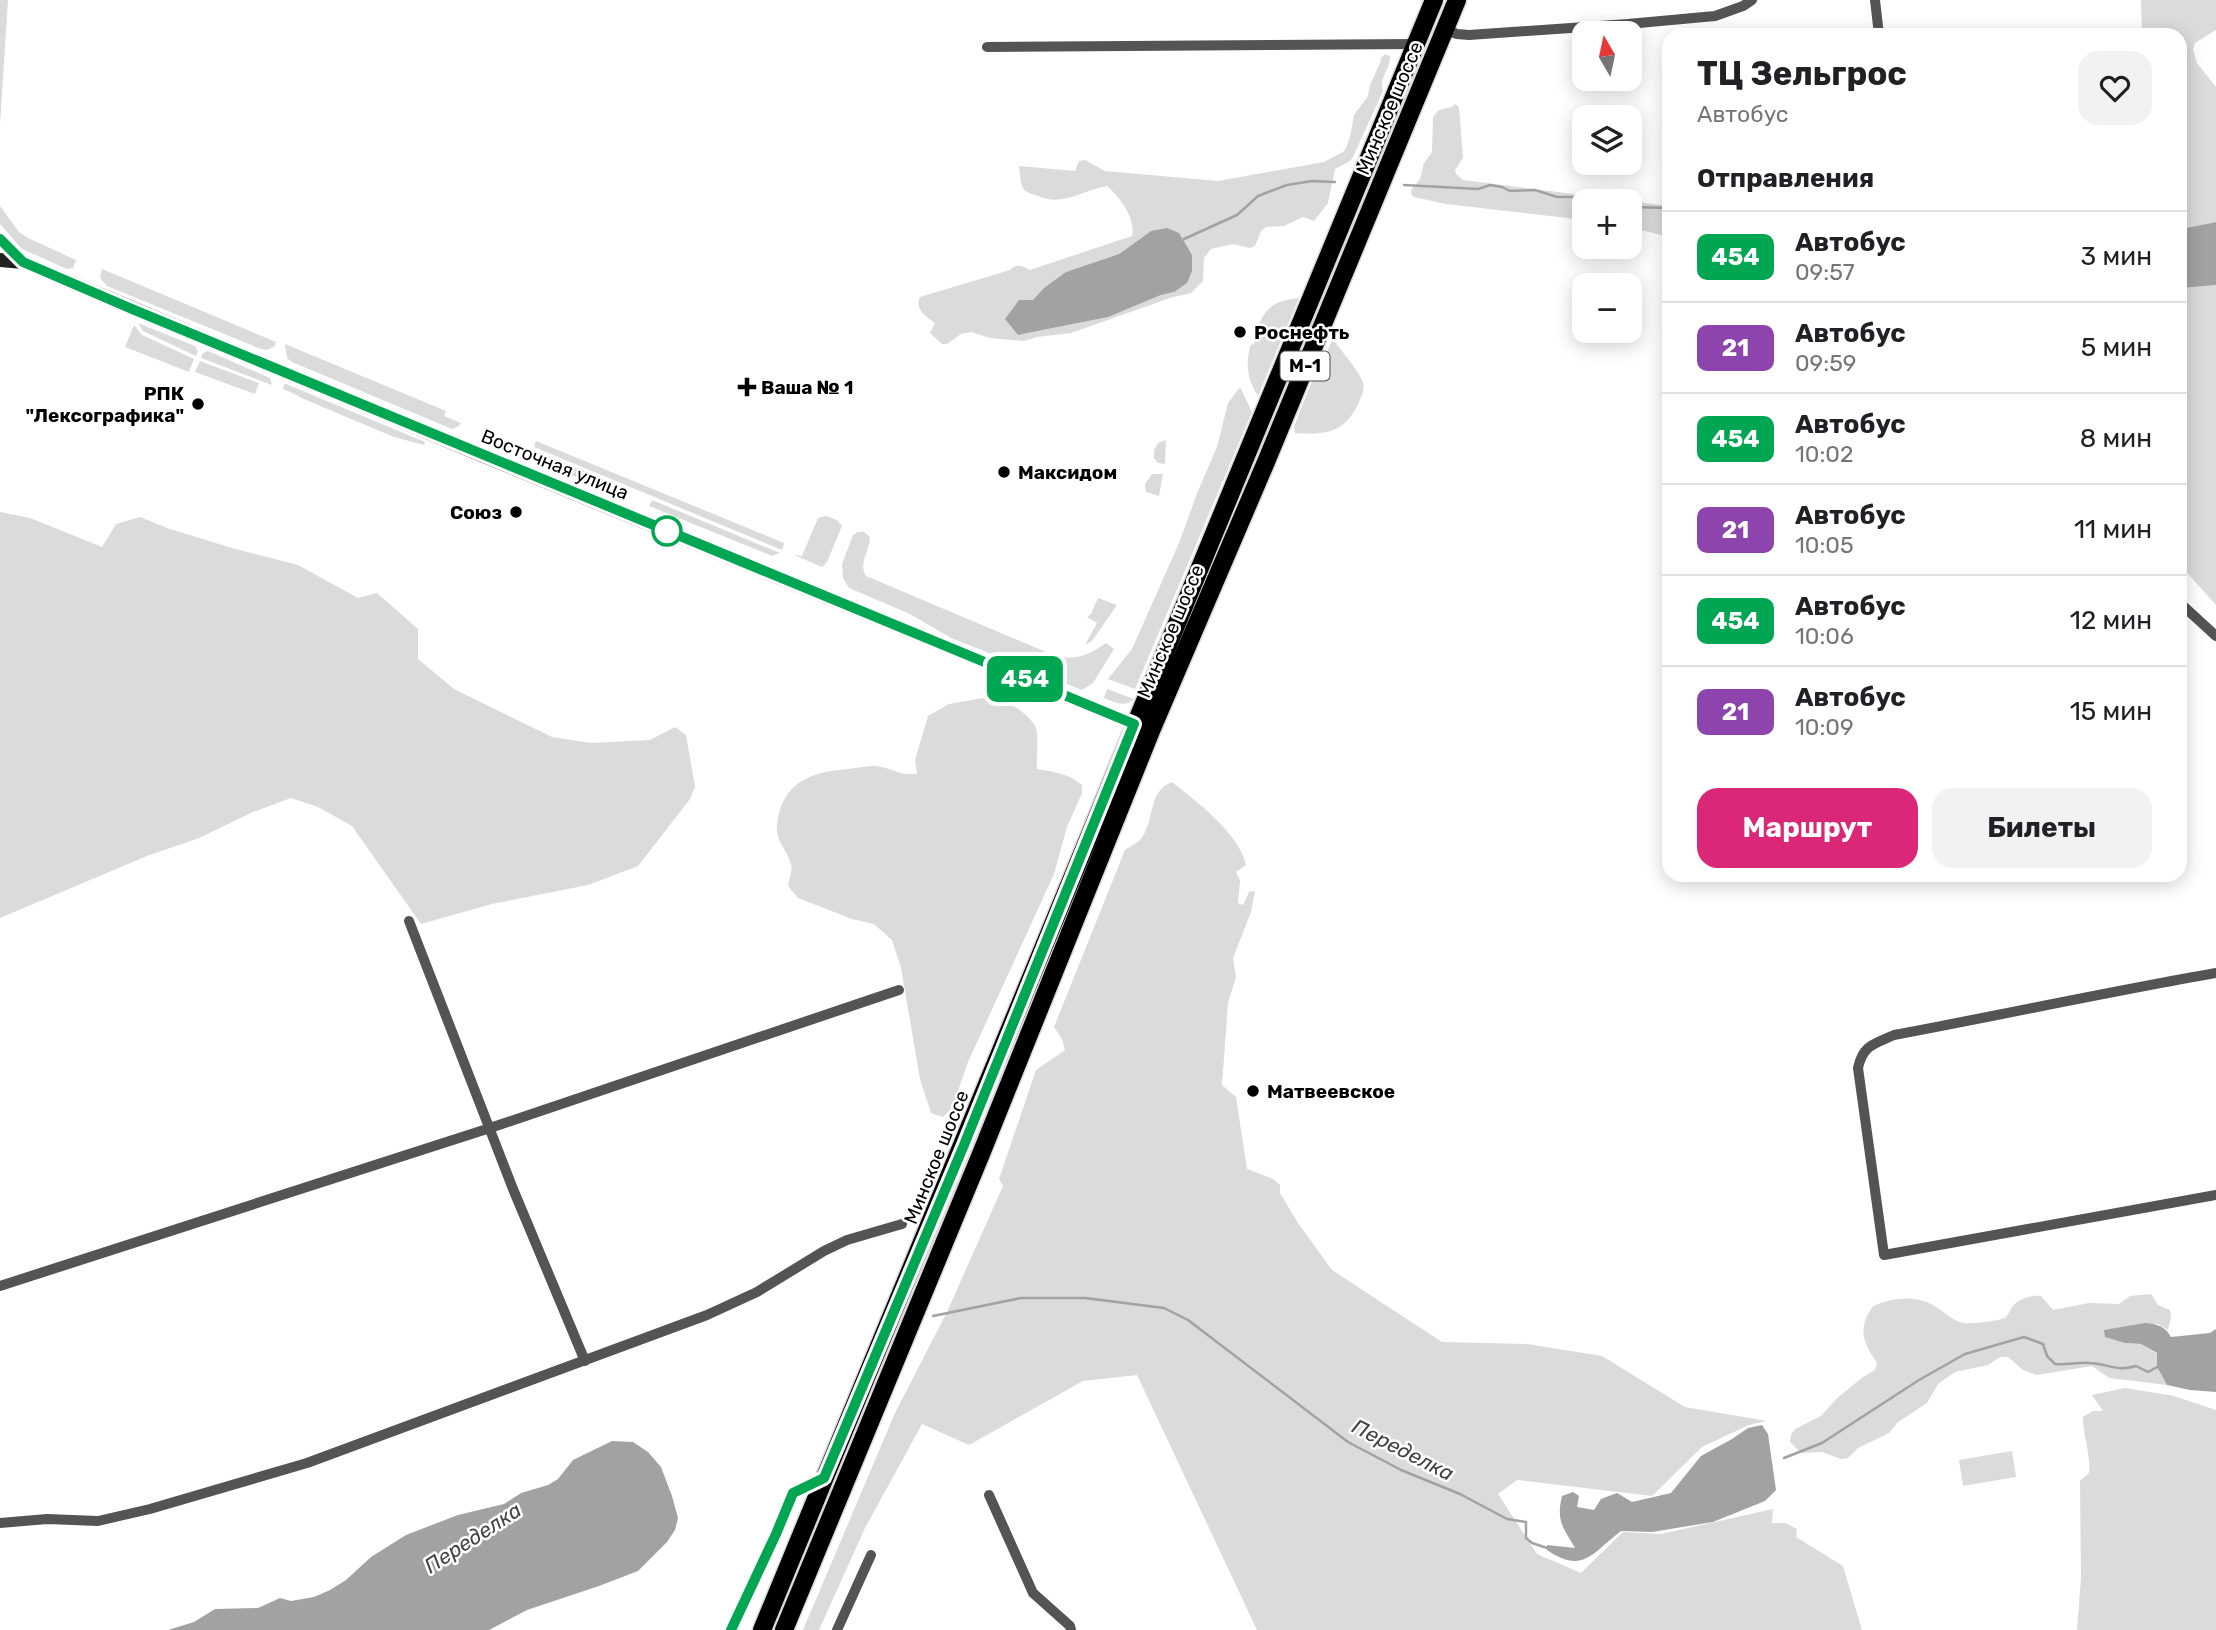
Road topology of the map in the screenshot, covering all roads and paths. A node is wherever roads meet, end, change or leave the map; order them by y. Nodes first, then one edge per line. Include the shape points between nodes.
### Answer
1 (1434, 0) edge
2 (1457, 0) edge
3 (1752, 0) edge
4 (1875, 0) edge
5 (1879, 28) edge
6 (1444, 29) junction
7 (1416, 44) junction
8 (987, 47) dead end
9 (0, 239) edge
10 (0, 260) edge
11 (23, 262) junction
12 (2187, 609) edge
13 (2216, 636) edge
14 (1142, 728) junction
15 (1079, 883) junction
16 (409, 921) dead end
17 (2216, 973) edge
18 (899, 990) dead end
19 (490, 1128) junction
20 (2216, 1195) edge
21 (902, 1224) dead end
22 (0, 1286) edge
23 (585, 1361) junction
24 (989, 1495) dead end
25 (0, 1523) edge
26 (871, 1555) dead end
27 (762, 1630) edge
28 (784, 1630) edge
29 (837, 1630) edge
30 (1071, 1630) edge

1 - 7 highway, Минское шоссе / М-1
2 - 6 highway, Минское шоссе / М-1
3 - 6 street via 1715,16 1469,35
4 - 5 street
6 - 14 highway, Минское шоссе / М-1 via 1266,462
7 - 8 street
7 - 14 highway, Минское шоссе / М-1
9 - 11 street, Восточная улица
10 - 11 street, Восточная улица
11 - 14 street, Восточная улица
12 - 13 street
14 - 15 highway, Минское шоссе / М-1
15 - 27 highway, Минское шоссе / М-1 via 969,1132
15 - 28 highway, Минское шоссе / М-1 via 986,1141
16 - 19 street
17 - 20 street via 1894,1035 1861,1054 1858,1068 1884,1255
18 - 19 street
19 - 22 street
19 - 23 street
21 - 23 street via 847,1240 731,1305
23 - 25 street via 307,1463 150,1509 98,1521
24 - 30 street via 1033,1593
26 - 29 street

